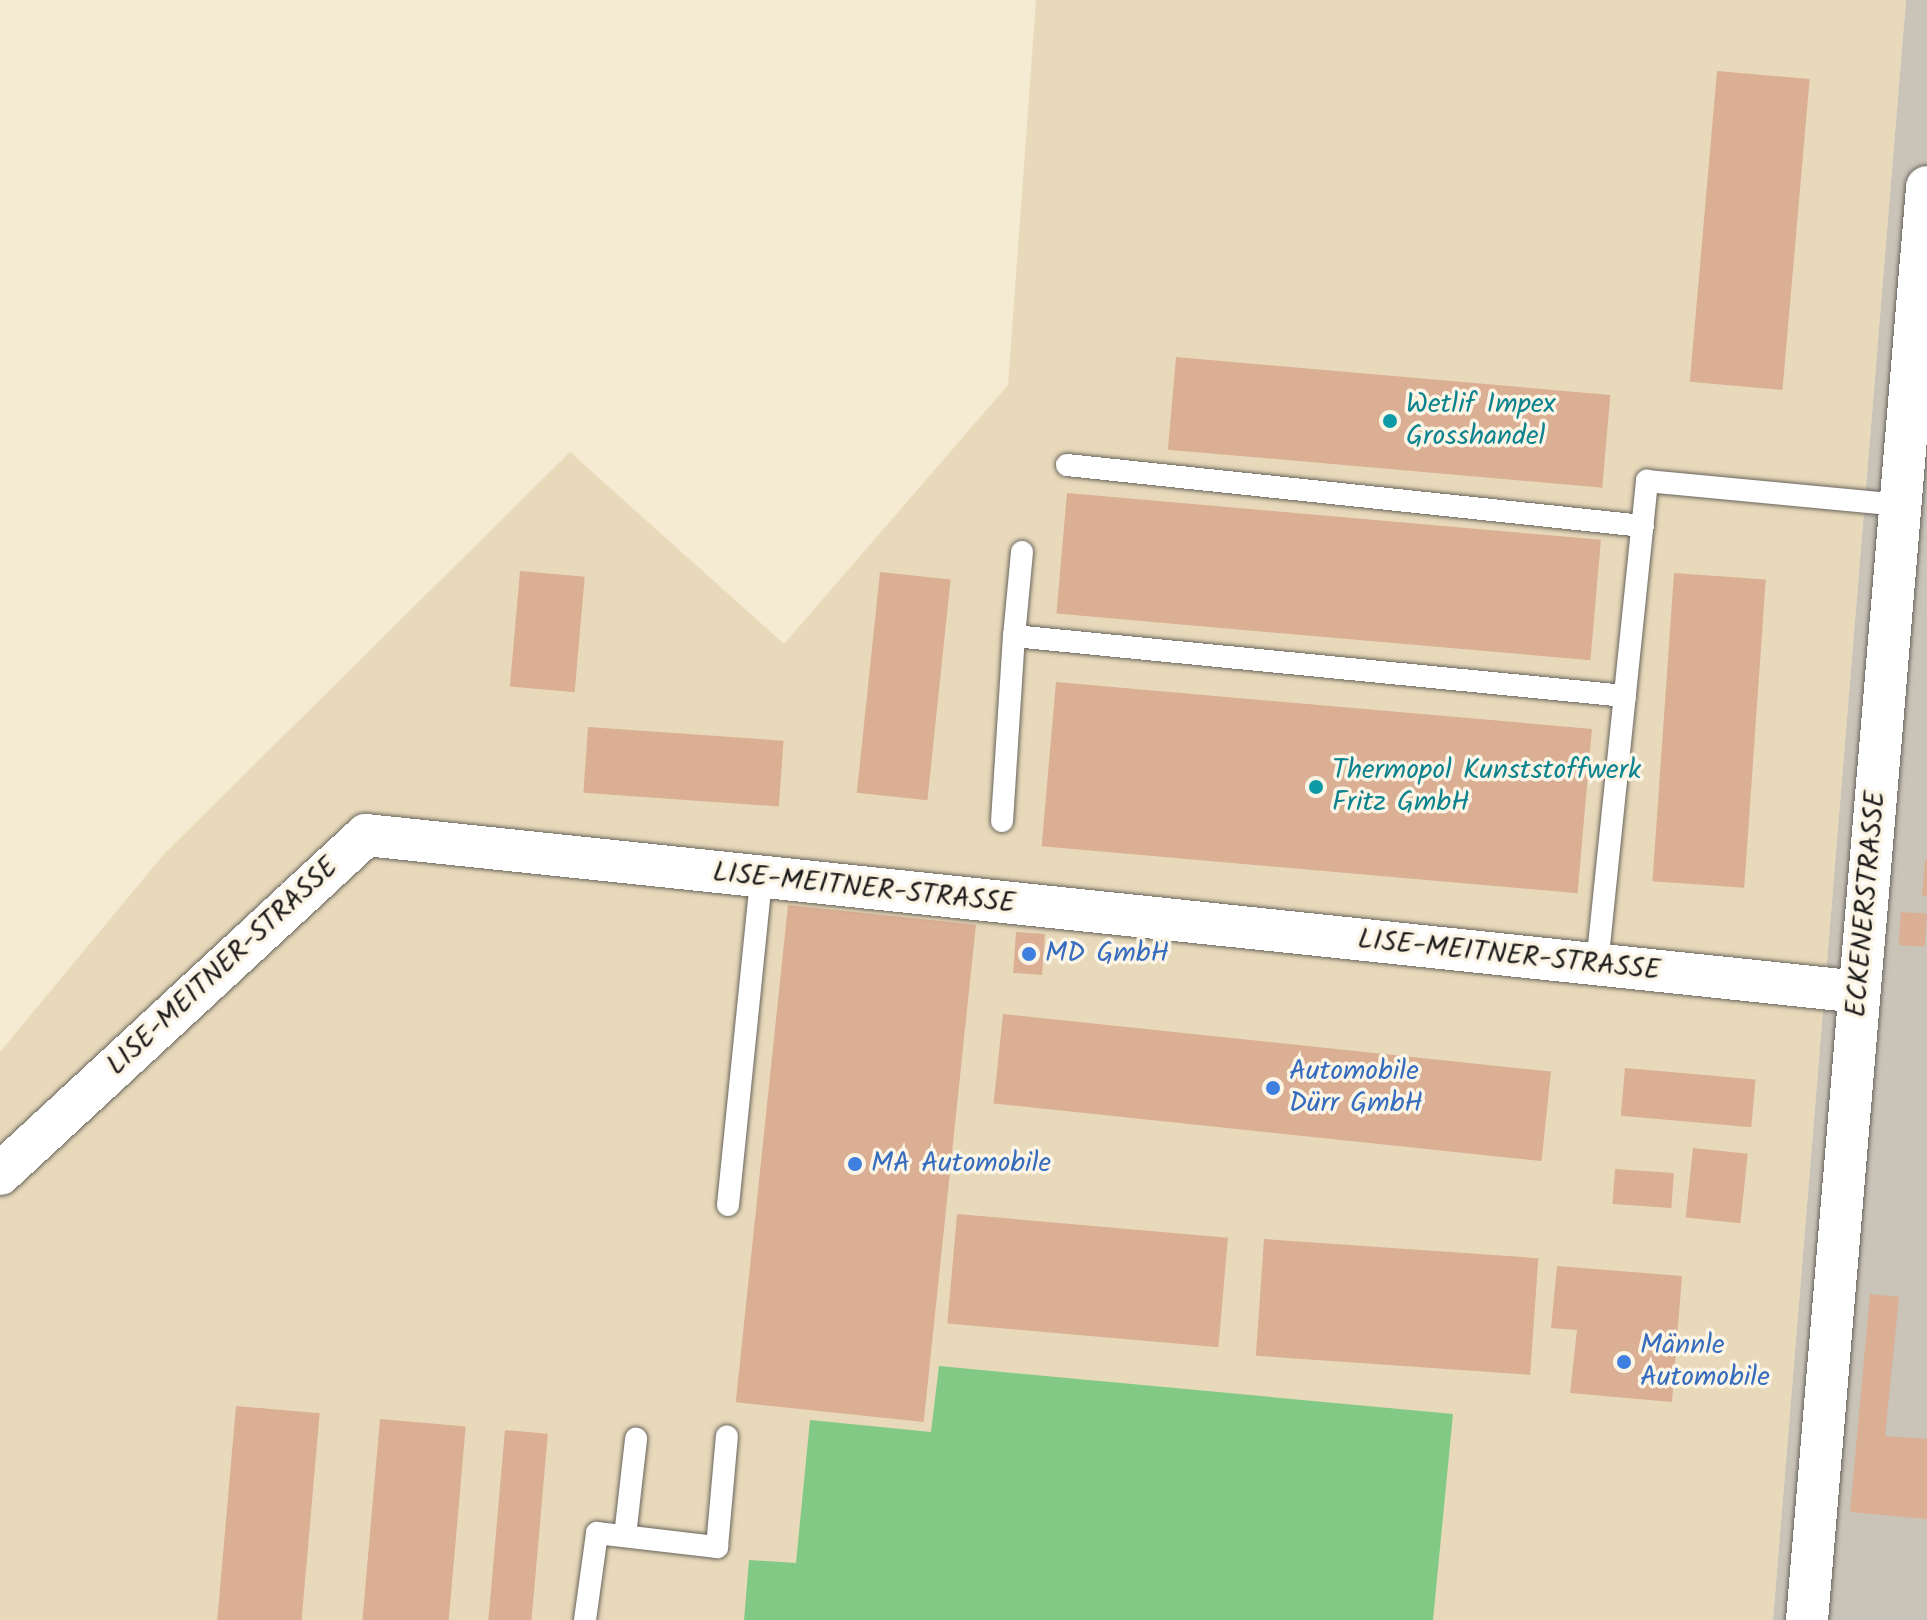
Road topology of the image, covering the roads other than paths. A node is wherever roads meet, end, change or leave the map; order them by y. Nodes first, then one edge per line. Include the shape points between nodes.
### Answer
1 (1927, 187) edge
2 (1067, 465) dead end
3 (1900, 505) junction
4 (1643, 526) junction
5 (1022, 552) dead end
6 (1014, 636) junction
7 (1625, 696) junction
8 (1002, 821) dead end
9 (761, 878) junction
10 (1597, 965) junction
11 (1859, 992) junction
12 (0, 1174) edge
13 (728, 1205) dead end
14 (727, 1436) dead end
15 (636, 1439) dead end
16 (625, 1536) junction
17 (585, 1620) edge
18 (1807, 1620) edge

1 - 3 street, ECKENERSTRASSE
2 - 4 lane
3 - 4 lane via 1647,481
3 - 11 street, ECKENERSTRASSE
4 - 7 lane
5 - 6 lane
6 - 7 lane
6 - 8 lane
7 - 10 lane
9 - 10 street, LISE-MEITNER-STRASSE
9 - 12 street, LISE-MEITNER-STRASSE via 366,835
9 - 13 lane
10 - 11 street, LISE-MEITNER-STRASSE
11 - 18 street, ECKENERSTRASSE
14 - 16 lane via 717,1547
15 - 16 lane
16 - 17 lane via 597,1533

